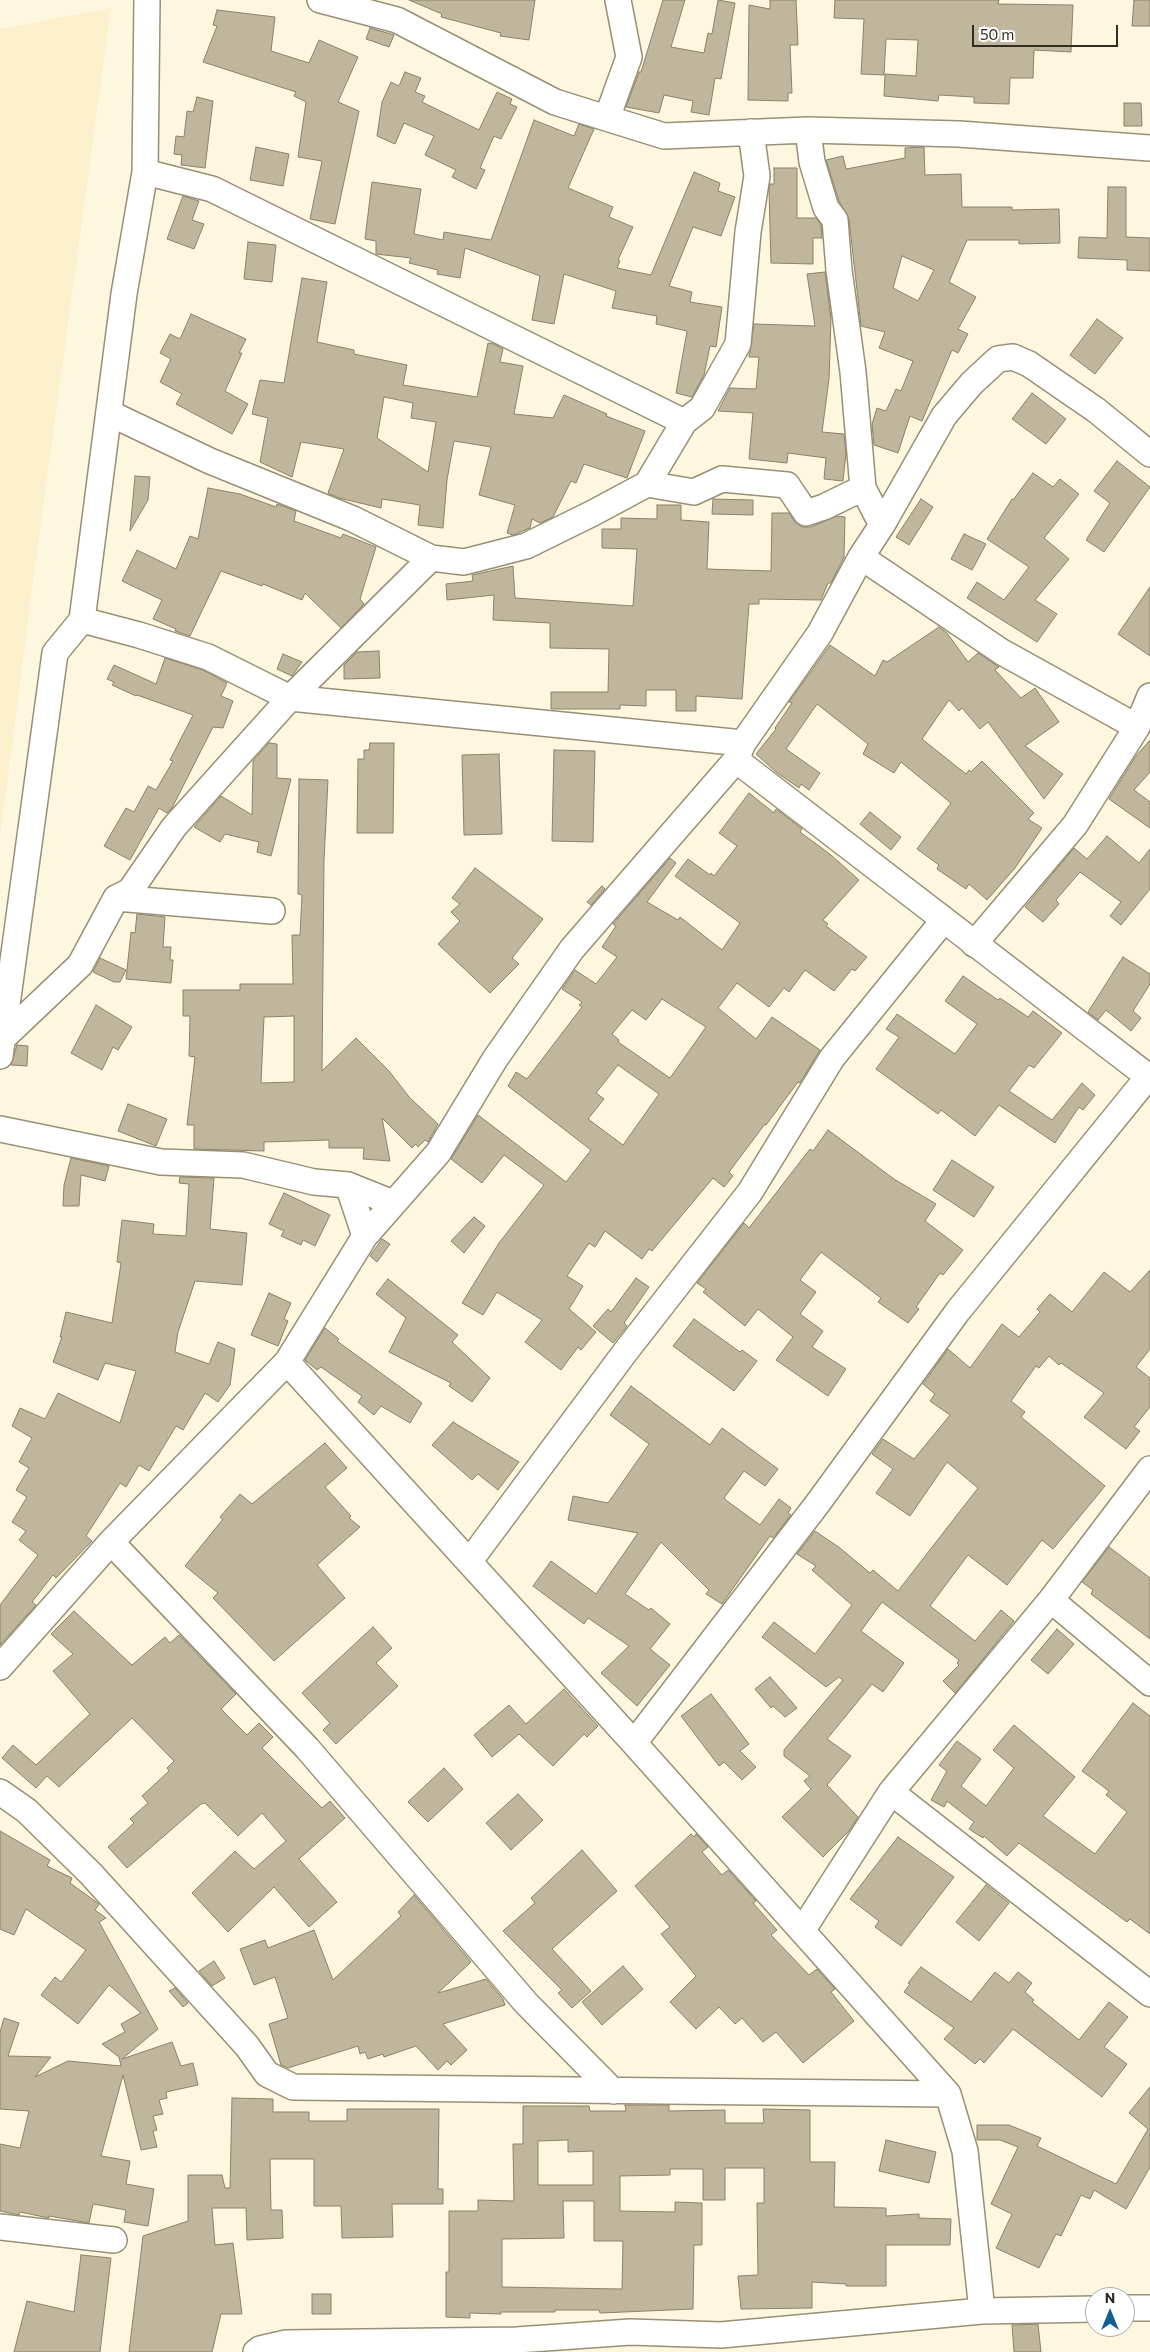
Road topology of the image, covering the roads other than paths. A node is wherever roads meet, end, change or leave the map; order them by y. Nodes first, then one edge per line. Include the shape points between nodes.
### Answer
1 (147, 0) edge
2 (320, 0) edge
3 (618, 0) edge
4 (607, 118) junction
5 (808, 130) junction
6 (751, 132) junction
7 (1150, 148) edge
8 (145, 172) junction
9 (109, 413) junction
10 (684, 422) junction
11 (1150, 454) edge
12 (648, 484) junction
13 (863, 488) junction
14 (882, 525) junction
15 (861, 557) junction
16 (431, 558) junction
17 (82, 620) junction
18 (1150, 696) edge
19 (290, 698) junction
20 (1136, 727) junction
21 (739, 751) junction
22 (116, 898) junction
23 (272, 911) dead end
24 (943, 921) junction
25 (974, 944) junction
26 (1, 1047) edge
27 (1149, 1077) edge
28 (0, 1129) edge
29 (348, 1185) junction
30 (392, 1203) junction
31 (365, 1236) junction
32 (287, 1362) junction
33 (1150, 1469) edge
34 (111, 1542) junction
35 (469, 1562) junction
36 (1051, 1600) junction
37 (0, 1667) edge
38 (1150, 1683) edge
39 (634, 1743) junction
40 (0, 1792) edge
41 (891, 1792) junction
42 (802, 1930) junction
43 (1150, 1994) edge
44 (614, 2091) junction
45 (948, 2094) junction
46 (0, 2227) edge
47 (114, 2240) dead end
48 (1135, 2308) edge
49 (1150, 2308) edge
50 (1085, 2309) edge
51 (982, 2311) junction
52 (518, 2346) edge
53 (256, 2352) edge

1 - 8 street
2 - 4 street via 397,20 555,102
3 - 4 street via 629,57
4 - 6 street via 664,136
5 - 6 street
5 - 7 street via 959,134
5 - 13 street via 812,162 826,208 835,220
6 - 10 street via 757,176 748,232 738,344 702,408
8 - 9 street via 124,294
8 - 10 street via 212,190
9 - 16 street via 210,461 353,519
9 - 17 street
10 - 12 street
11 - 14 street via 1096,410 1029,364 1013,357 998,359 944,416
12 - 13 street via 694,492 722,479 787,485 806,512
12 - 16 street via 526,546 464,562
13 - 14 street
14 - 15 street
15 - 20 street via 1002,652
15 - 21 street via 820,633
16 - 19 street
17 - 19 street via 208,657
17 - 26 street via 55,653
18 - 20 street
19 - 21 street
19 - 22 street via 174,827 130,891
20 - 25 street via 1075,825
21 - 24 street
21 - 30 street via 572,949 495,1059 438,1153
22 - 23 street
22 - 26 street via 80,965
24 - 25 street
24 - 35 street via 832,1058 750,1192 626,1351
25 - 27 street
27 - 39 street via 958,1311 818,1503
28 - 29 street via 161,1162 243,1165 314,1182
29 - 30 street
29 - 31 street
30 - 31 street
31 - 32 street
32 - 34 street
32 - 35 street
33 - 36 street
34 - 37 street
34 - 44 street via 307,1748 526,2003
35 - 39 street
36 - 38 street
36 - 41 street
39 - 42 street
40 - 44 street via 28,1811 91,1874 247,2046 266,2074 293,2087
41 - 42 street
41 - 43 street
42 - 45 street
44 - 45 street
45 - 51 street via 965,2151
46 - 47 street
48 - 49 street
50 - 51 street
51 - 52 street via 721,2335 630,2332
52 - 53 street via 286,2343

